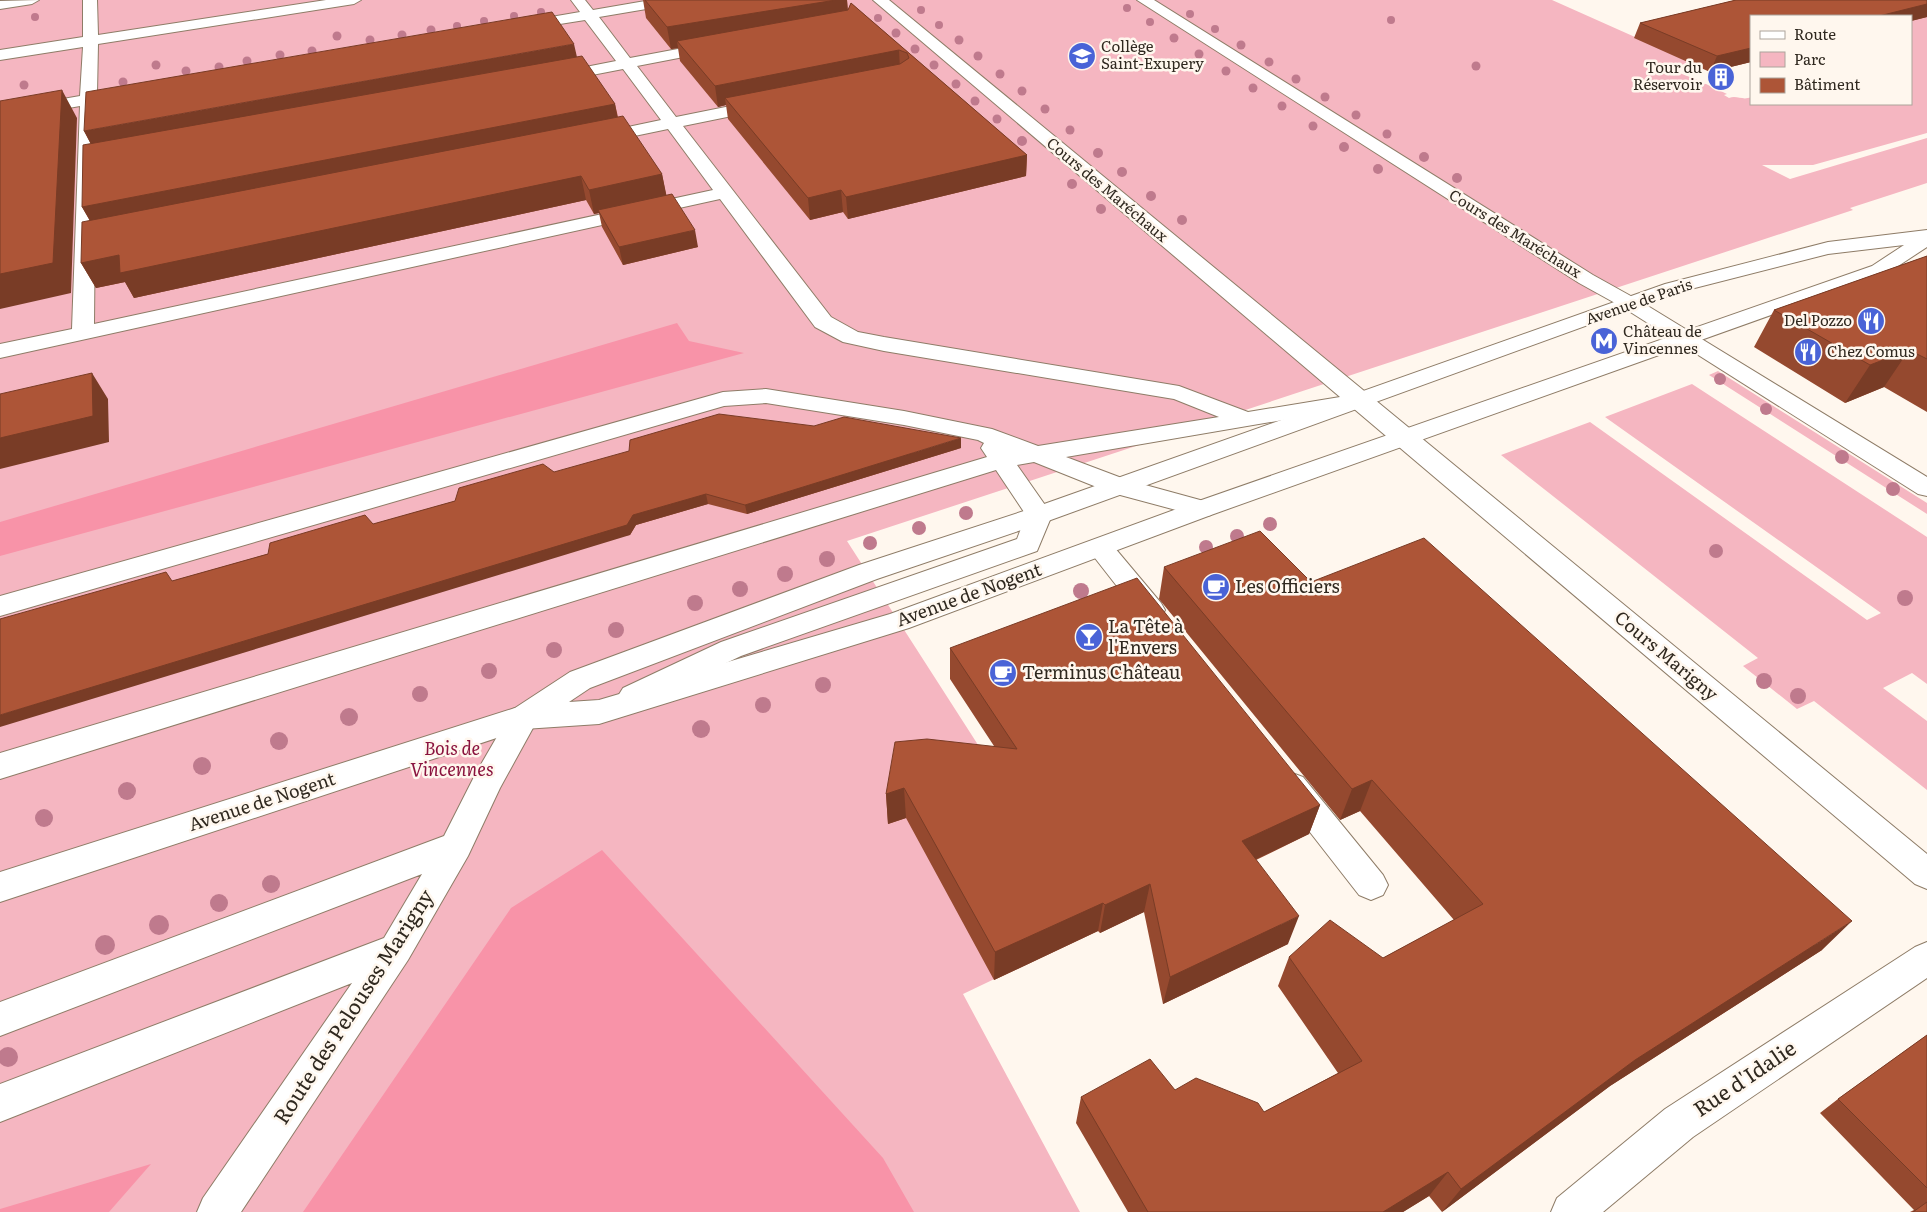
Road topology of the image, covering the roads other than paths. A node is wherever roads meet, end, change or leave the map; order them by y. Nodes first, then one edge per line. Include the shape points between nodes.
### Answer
1 (32, 0) edge
2 (90, 0) edge
3 (354, 0) edge
4 (578, 0) edge
5 (676, 0) edge
6 (880, 0) edge
7 (1144, 0) edge
8 (0, 5) edge
9 (590, 15) junction
10 (511, 28) edge
11 (91, 41) junction
12 (731, 44) edge
13 (0, 55) edge
14 (627, 64) junction
15 (540, 80) edge
16 (138, 91) edge
17 (89, 99) junction
18 (786, 100) edge
19 (0, 115) edge
20 (672, 123) junction
21 (584, 141) edge
22 (104, 160) edge
23 (85, 163) junction
24 (724, 193) junction
25 (104, 237) edge
26 (1927, 237) edge
27 (85, 241) junction
28 (1631, 304) junction
29 (83, 332) junction
30 (1685, 339) junction
31 (0, 351) edge
32 (1359, 400) junction
33 (1256, 426) junction
34 (984, 434) junction
35 (1405, 438) junction
36 (1037, 455) junction
37 (1002, 460) junction
38 (1118, 486) junction
39 (1927, 488) edge
40 (1202, 509) junction
41 (1039, 514) junction
42 (1100, 547) junction
43 (0, 606) edge
44 (1170, 634) edge
45 (599, 712) junction
46 (524, 717) junction
47 (1274, 763) edge
48 (0, 766) edge
49 (456, 846) junction
50 (1927, 874) edge
51 (1372, 885) dead end
52 (0, 887) edge
53 (396, 949) junction
54 (1927, 958) edge
55 (0, 1020) edge
56 (0, 1103) edge
57 (217, 1212) edge
58 (1571, 1212) edge

1 - 8 street
2 - 11 street
3 - 11 street
4 - 9 street
5 - 9 street
6 - 32 street, Cours des Maréchaux
7 - 28 street, Cours des Maréchaux
9 - 10 street
9 - 14 street
11 - 13 street
11 - 17 street
12 - 14 street
14 - 15 street
14 - 20 street
16 - 17 street
17 - 19 street
17 - 23 street
18 - 20 street
20 - 21 street
20 - 24 street
22 - 23 street
23 - 27 street
24 - 29 street
24 - 33 street via 823,322 851,337 1179,394
25 - 27 street
26 - 28 street, Avenue de Paris via 1828,248 1672,288
26 - 30 street, Avenue de Paris via 1879,270
27 - 29 street
28 - 30 street, Cours des Maréchaux
28 - 32 street, Avenue de Paris
29 - 31 street
30 - 35 street, Avenue de Paris
30 - 39 street
32 - 33 street, Avenue de Nogent
32 - 35 street, Cours Marigny
33 - 36 street
33 - 38 street, Avenue de Nogent
34 - 36 street
34 - 37 street
34 - 43 street via 766,396 723,399
35 - 40 street, Avenue de Nogent
35 - 50 street, Cours Marigny
36 - 37 street
36 - 38 street
37 - 41 street
37 - 48 street
38 - 40 street
38 - 41 street, Avenue de Nogent
40 - 42 street, Avenue de Nogent
41 - 45 street via 1028,545 731,649
41 - 46 street, Avenue de Nogent via 868,572 580,680
42 - 44 street
42 - 45 street, Avenue de Nogent via 899,621
45 - 46 street, Avenue de Nogent
46 - 49 street, Route des Pelouses Marigny
46 - 52 street, Avenue de Nogent
47 - 51 street
49 - 53 street, Route des Pelouses Marigny
49 - 55 street
53 - 56 street
53 - 57 street, Route des Pelouses Marigny
54 - 58 street, Rue d'Idalie via 1679,1123

